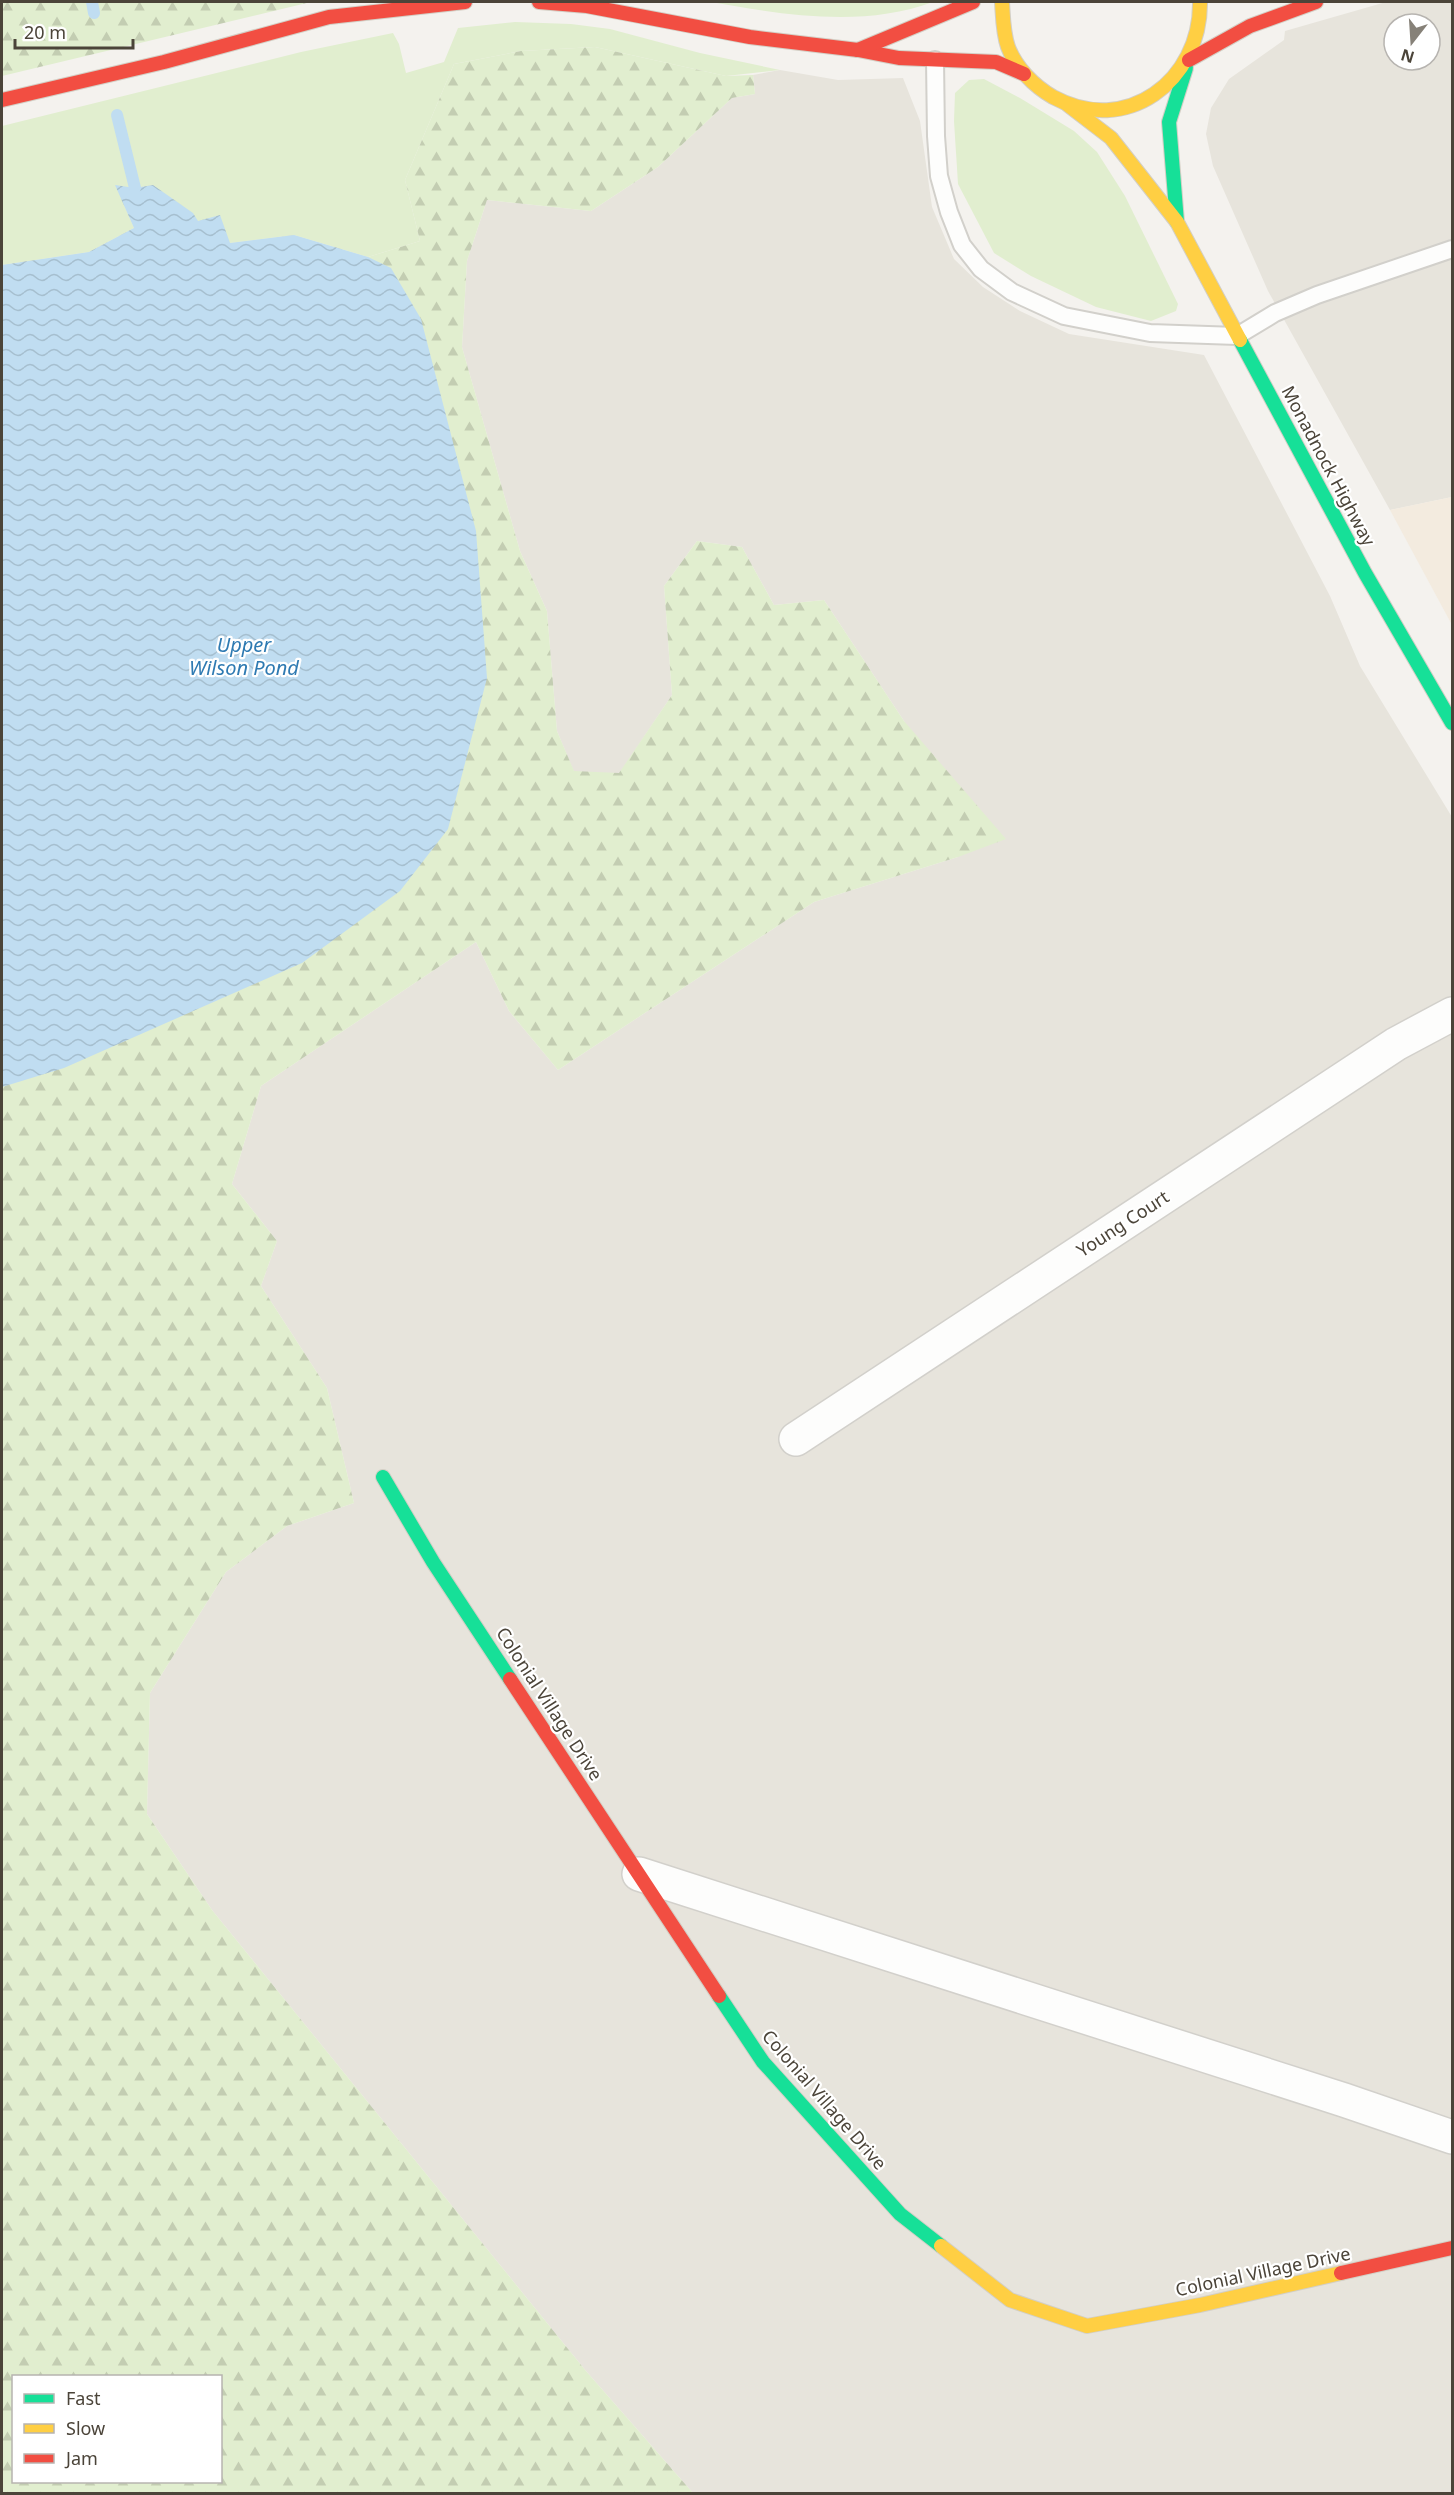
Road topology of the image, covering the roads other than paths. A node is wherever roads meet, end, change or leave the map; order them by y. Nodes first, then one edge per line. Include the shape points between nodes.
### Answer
1 (465, 2) edge
2 (539, 2) edge
3 (973, 2) edge
4 (1002, 2) edge
5 (1200, 2) edge
6 (1316, 2) edge
7 (858, 50) junction
8 (935, 60) junction
9 (1189, 60) junction
10 (1024, 74) junction
11 (2, 100) edge
12 (1068, 105) junction
13 (1177, 222) junction
14 (1452, 249) edge
15 (1237, 336) junction
16 (1452, 723) edge
17 (1452, 1014) edge
18 (796, 1439) dead end
19 (383, 1477) dead end
20 (639, 1874) junction
21 (1452, 2137) edge
22 (1452, 2248) edge

1 - 11 main road via 329,18
2 - 7 main road via 587,6 750,37
3 - 7 main road
4 - 10 main road via 1010,50
5 - 9 main road, Monadnock Highway via 1199,30
6 - 9 main road via 1241,28
7 - 8 main road
8 - 10 main road via 996,62
8 - 15 lane via 939,176 962,245 981,269 1012,292 1064,316 1150,333
9 - 12 main road via 1169,85 1146,100 1121,109 1094,111
9 - 13 main road, Monadnock Highway via 1169,122
10 - 12 main road via 1043,93
12 - 13 main road, Monadnock Highway via 1111,138
13 - 15 main road, Monadnock Highway
14 - 15 lane via 1317,296 1275,313
15 - 16 main road, Monadnock Highway via 1365,573
17 - 18 street, Young Court via 1396,1044
19 - 20 main road, Colonial Village Drive via 434,1562
20 - 21 street
20 - 22 main road, Colonial Village Drive via 763,2062 900,2214 1010,2300 1087,2326 1200,2306

